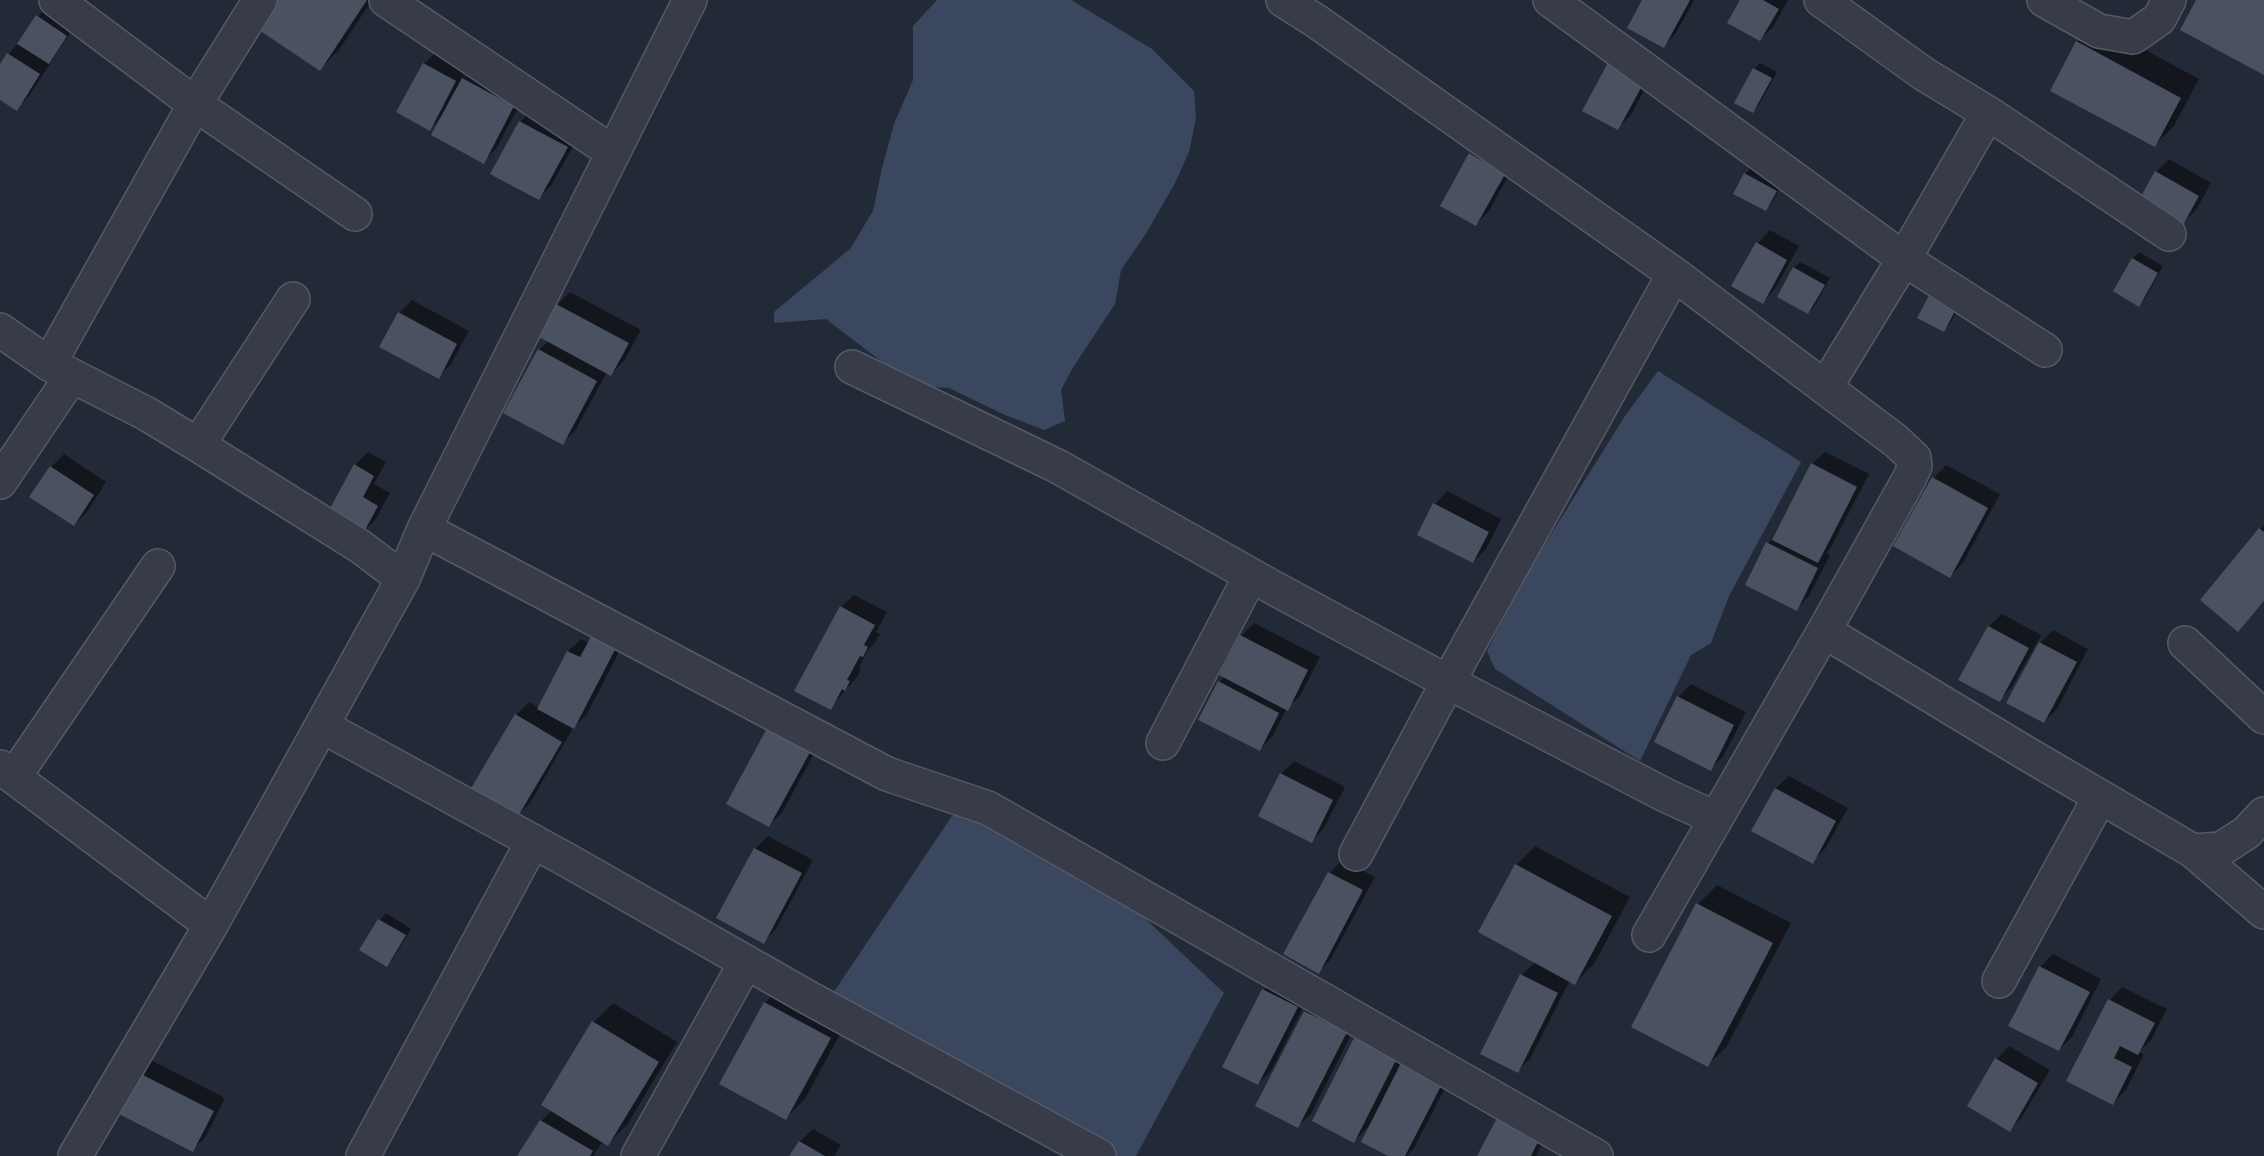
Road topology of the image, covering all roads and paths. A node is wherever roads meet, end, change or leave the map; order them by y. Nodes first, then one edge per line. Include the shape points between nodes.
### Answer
1 (56, 0) edge
2 (260, 0) edge
3 (386, 0) edge
4 (690, 0) edge
5 (1283, 0) edge
6 (1550, 0) edge
7 (1821, 0) edge
8 (2044, 0) edge
9 (2169, 0) edge
10 (1323, 11) edge
11 (195, 104) junction
12 (1988, 113) junction
13 (612, 152) junction
14 (355, 214) dead end
15 (2169, 234) dead end
16 (1904, 259) junction
17 (1674, 274) junction
18 (293, 299) dead end
19 (0, 330) edge
20 (2045, 350) dead end
21 (852, 367) dead end
22 (60, 370) junction
23 (1825, 388) junction
24 (198, 445) junction
25 (0, 482) edge
26 (424, 529) junction
27 (158, 566) dead end
28 (1251, 575) junction
29 (403, 579) junction
30 (1824, 631) junction
31 (2185, 643) dead end
32 (1448, 682) junction
33 (2264, 717) edge
34 (322, 726) junction
35 (1162, 742) dead end
36 (7, 772) edge
37 (2100, 797) junction
38 (2264, 814) edge
39 (1715, 818) junction
40 (533, 841) junction
41 (2193, 851) junction
42 (1356, 854) dead end
43 (2264, 912) edge
44 (211, 926) junction
45 (1649, 935) dead end
46 (746, 962) junction
47 (1999, 981) dead end
48 (75, 1156) edge
49 (363, 1156) edge
50 (638, 1156) edge
51 (1099, 1156) edge
52 (1596, 1156) edge

1 - 11 street
2 - 11 street
3 - 13 street
4 - 13 street
5 - 10 street
6 - 16 street
7 - 12 street via 1924,74
8 - 9 street via 2099,31 2133,37 2159,19
10 - 17 street
11 - 14 street
11 - 22 street
12 - 15 street
12 - 16 street
13 - 26 street
16 - 20 street
16 - 23 street
17 - 23 street
17 - 32 street
18 - 24 street
19 - 22 street
21 - 28 street via 1057,466
22 - 24 street
22 - 25 street
23 - 30 street via 1896,441 1914,458 1915,466
24 - 29 street via 361,547
26 - 29 street
26 - 52 street via 887,774 988,808
27 - 36 street
28 - 32 street
28 - 35 street
29 - 34 street
30 - 37 street
30 - 39 street
31 - 33 street
32 - 39 street
32 - 42 street
34 - 40 street
34 - 44 street
36 - 44 street
37 - 41 street
37 - 47 street
38 - 41 street via 2246,833 2221,849
39 - 45 street
40 - 46 street
40 - 49 street
41 - 43 street
44 - 48 street
46 - 50 street
46 - 51 street

